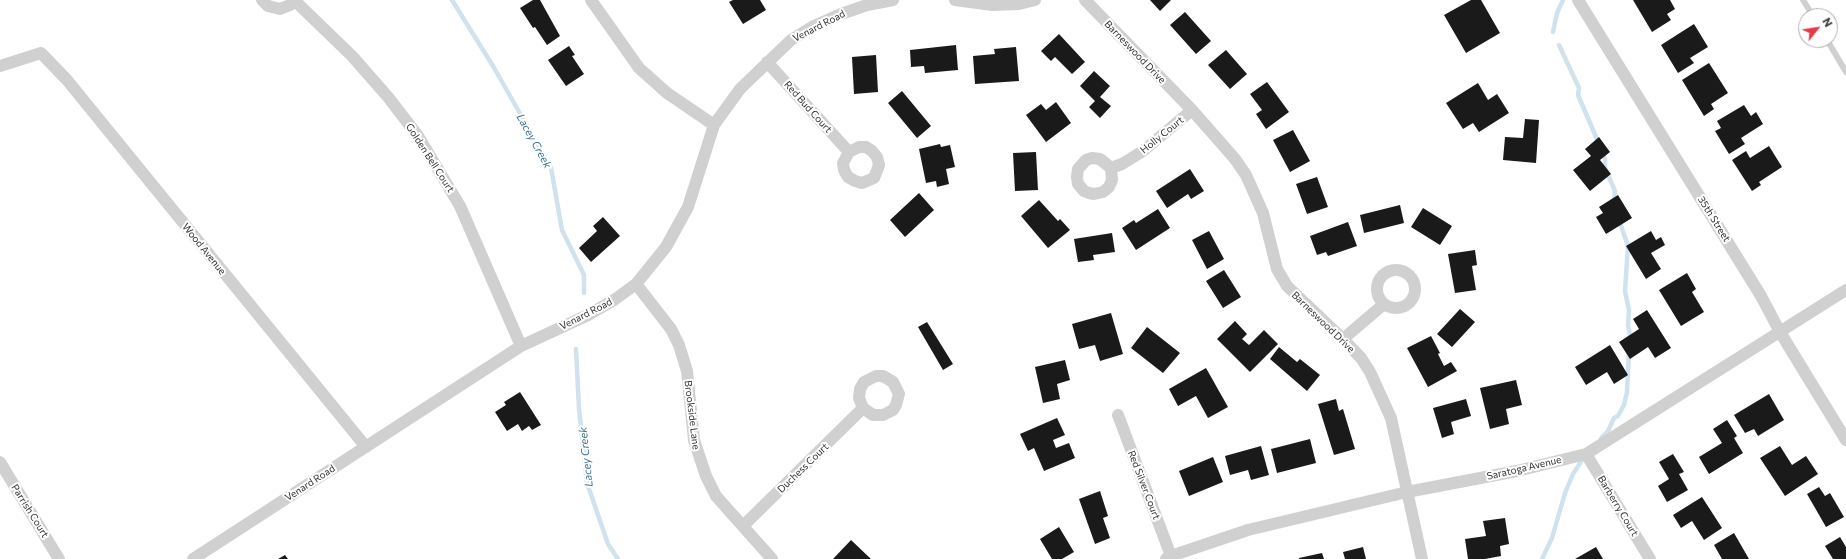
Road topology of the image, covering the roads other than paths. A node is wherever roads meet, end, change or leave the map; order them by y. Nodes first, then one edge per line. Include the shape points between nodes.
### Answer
1 (262, 0) edge
2 (295, 0) edge
3 (591, 0) edge
4 (893, 0) edge
5 (955, 0) edge
6 (1035, 0) edge
7 (1086, 0) edge
8 (1578, 0) edge
9 (1832, 48) edge
10 (767, 62) junction
11 (0, 66) edge
12 (1846, 72) edge
13 (1192, 110) junction
14 (714, 125) junction
15 (849, 152) dead end
16 (1111, 168) dead end
17 (636, 284) junction
18 (1846, 290) edge
19 (1384, 304) dead end
20 (1780, 332) junction
21 (1342, 340) junction
22 (521, 346) junction
23 (863, 408) dead end
24 (1118, 415) dead end
25 (1846, 440) edge
26 (366, 447) junction
27 (1586, 454) junction
28 (0, 462) edge
29 (1407, 492) junction
30 (743, 526) junction
31 (1168, 557) edge
32 (59, 559) edge
33 (193, 559) edge
34 (772, 559) edge
35 (1422, 559) edge
36 (1650, 559) edge

1 - 2 street, Golden Bell Court via 268,6 280,9
2 - 22 street, Golden Bell Court via 352,56 418,136 460,206
3 - 14 street via 639,68 667,93
4 - 10 street, Venard Road via 867,5 812,27 791,40
5 - 6 street via 992,6
7 - 13 street, Barneswood Drive
8 - 20 street, 35th Street via 1761,296
9 - 12 lane
10 - 14 street, Venard Road via 740,89
10 - 15 street, Red Bud Court
11 - 26 street, Wood Avenue via 41,53 67,80
13 - 16 street, Holly Court via 1143,151
13 - 21 street, Barneswood Drive via 1246,175 1264,214 1277,269 1287,286
14 - 17 street, Venard Road via 688,207 666,247
17 - 22 street, Venard Road via 588,315
17 - 30 street, Brookside Lane via 679,345 687,371 689,404 697,453 716,496
18 - 20 street, Saratoga Avenue
19 - 21 street
20 - 25 street, 35th Street
20 - 27 street, Saratoga Avenue
21 - 29 street, Barneswood Drive via 1361,358 1381,393 1391,418
22 - 26 street, Venard Road
23 - 30 street, Duchess Court
24 - 31 street, Red Silver Court
26 - 33 street, Venard Road
27 - 29 street, Saratoga Avenue
27 - 36 street, Barberry Court
28 - 32 street, Parrish Court
29 - 31 street, Saratoga Avenue via 1248,530
29 - 35 street, Barneswood Drive
30 - 34 street, Brookside Lane

